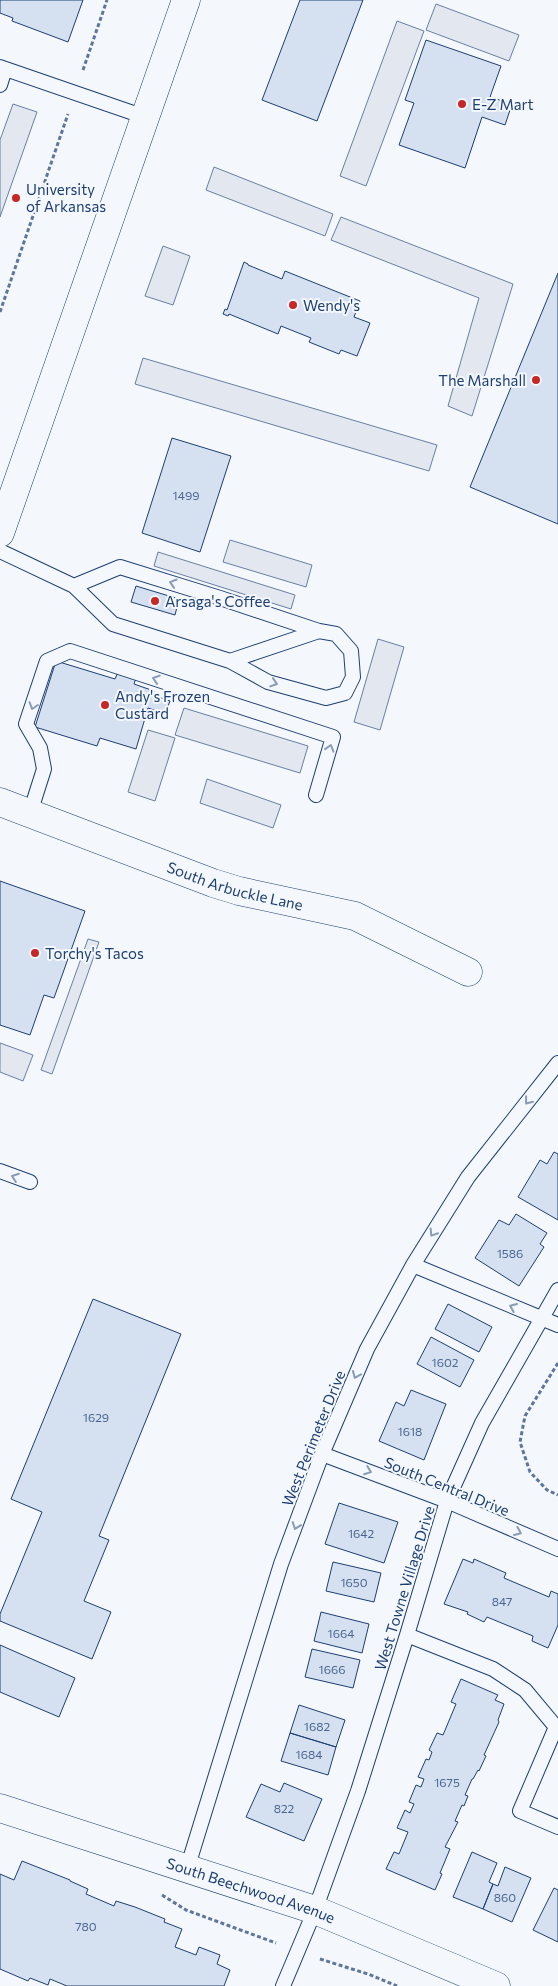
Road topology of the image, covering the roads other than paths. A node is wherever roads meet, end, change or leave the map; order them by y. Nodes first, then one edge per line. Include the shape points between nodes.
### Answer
1 (186, 0) edge
2 (3, 68) edge
3 (0, 85) edge
4 (144, 117) junction
5 (0, 533) edge
6 (0, 552) edge
7 (74, 586) junction
8 (319, 632) junction
9 (230, 661) junction
10 (316, 795) dead end
11 (0, 802) edge
12 (30, 813) junction
13 (468, 972) dead end
14 (558, 1063) edge
15 (0, 1171) edge
16 (30, 1182) dead end
17 (413, 1266) junction
18 (558, 1290) edge
19 (541, 1318) junction
20 (558, 1325) edge
21 (322, 1454) junction
22 (447, 1501) junction
23 (558, 1550) edge
24 (407, 1635) junction
25 (0, 1808) edge
26 (558, 1827) edge
27 (187, 1869) junction
28 (315, 1910) junction
29 (283, 1986) edge
30 (496, 1986) edge

1 - 4 street
2 - 3 lane
2 - 4 lane
4 - 5 street
6 - 7 lane
8 -> 7 lane via 120,567
7 - 9 lane via 113,624
8 - 9 lane
9 -> 8 lane via 268,682 326,698 345,693 353,677 351,651 336,634
10 -> 12 lane via 333,737 70,651 48,661 26,724 40,748 44,769
11 - 12 street, South Arbuckle Lane
12 - 13 street, South Arbuckle Lane via 230,888 355,916
14 -> 17 lane, West Perimeter Drive via 468,1177
16 -> 15 lane
19 -> 17 lane
17 -> 21 lane, West Perimeter Drive via 367,1349
18 - 19 lane, West Towne Village Drive
19 - 20 lane
19 - 22 lane, West Towne Village Drive via 482,1422
21 -> 22 lane, South Central Drive
21 -> 27 lane, West Perimeter Drive via 282,1564
22 -> 23 lane, South Central Drive
22 - 24 lane, West Towne Village Drive
24 - 26 lane via 493,1669 525,1690 556,1727 520,1811
24 - 28 lane, West Towne Village Drive via 358,1791
25 - 27 street, South Beechwood Avenue
27 - 28 street, South Beechwood Avenue
28 - 29 lane, West Towne Village Drive
28 - 30 street, South Beechwood Avenue

